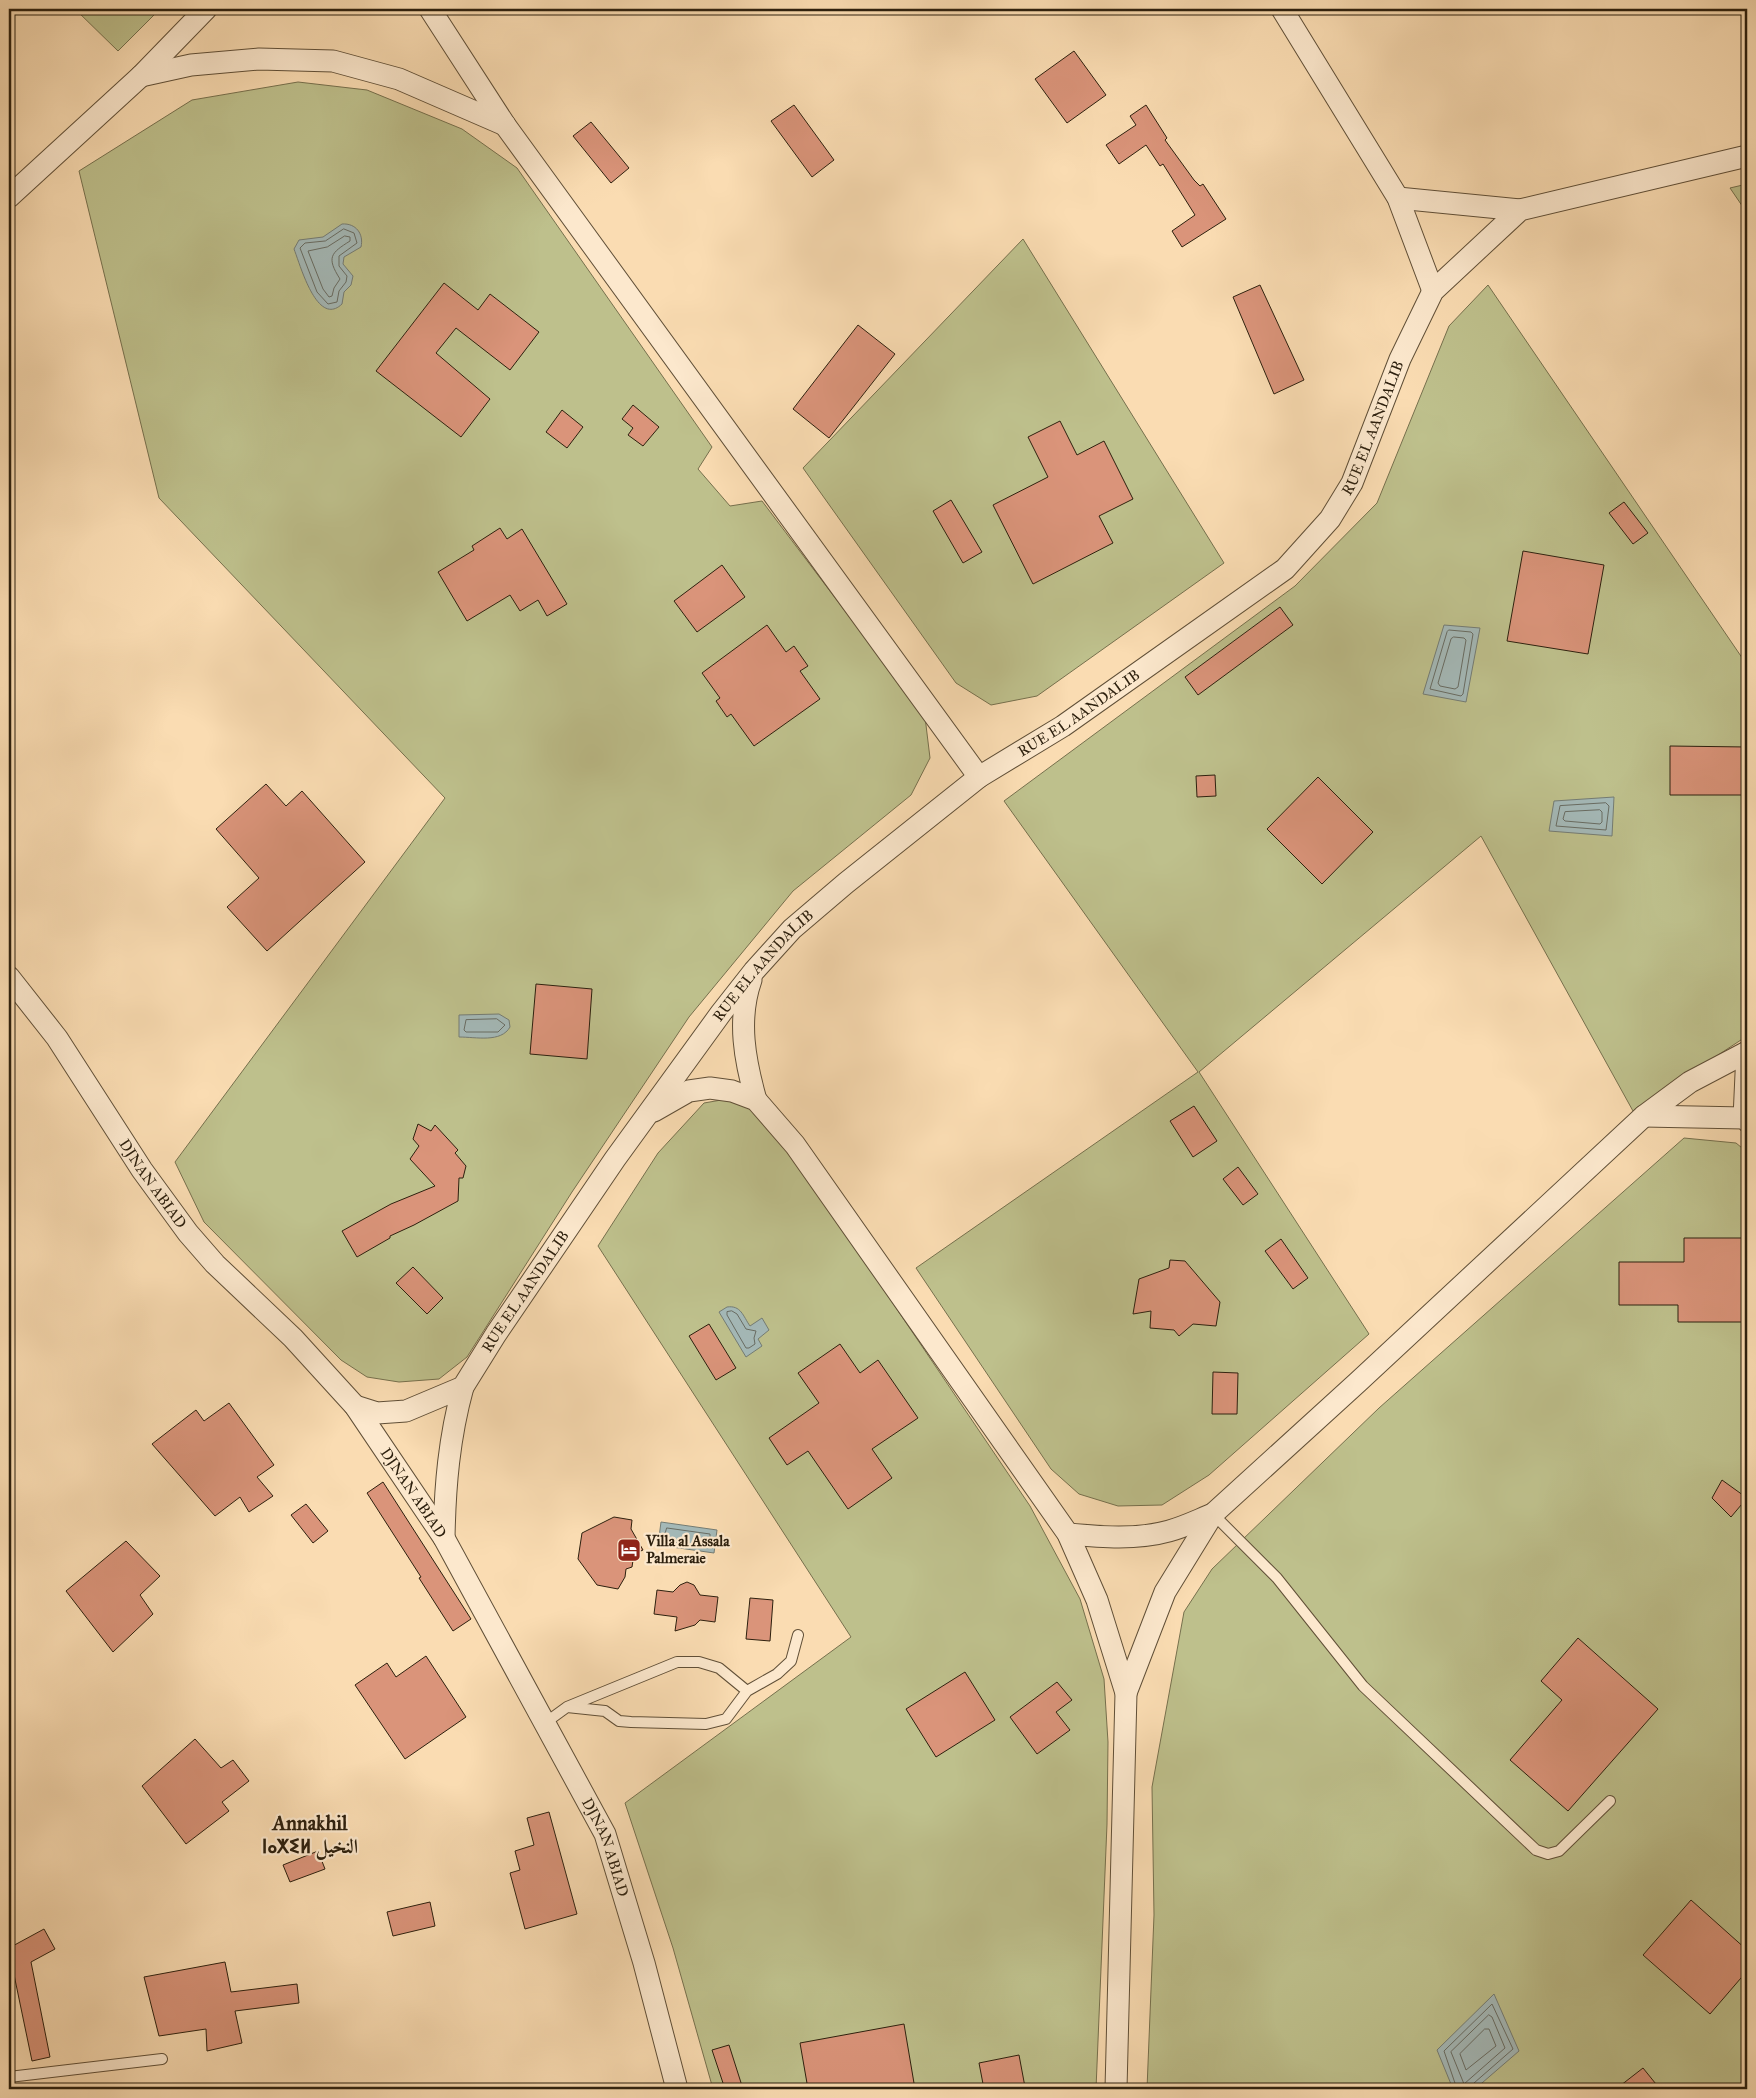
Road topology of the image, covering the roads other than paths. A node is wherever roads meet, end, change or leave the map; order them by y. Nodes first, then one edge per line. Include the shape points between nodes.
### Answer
1 (206, 9) edge
2 (430, 9) edge
3 (1282, 9) edge
4 (141, 76) junction
5 (505, 125) junction
6 (1747, 156) edge
7 (9, 197) edge
8 (1398, 198) junction
9 (1520, 210) junction
10 (1434, 291) junction
11 (979, 777) junction
12 (754, 971) junction
13 (9, 977) edge
14 (1747, 1052) edge
15 (756, 1100) junction
16 (1644, 1116) junction
17 (645, 1117) junction
18 (1746, 1120) edge
19 (463, 1387) junction
20 (355, 1406) junction
21 (1213, 1514) junction
22 (1068, 1534) junction
23 (444, 1538) junction
24 (798, 1635) dead end
25 (747, 1691) junction
26 (1126, 1692) junction
27 (567, 1707) junction
28 (545, 1722) junction
29 (1610, 1801) dead end
30 (162, 2059) dead end
31 (9, 2077) edge
32 (677, 2089) edge
33 (1116, 2089) edge

1 - 4 street
2 - 5 street
3 - 8 street
4 - 5 street via 191,65 249,60 332,61 399,79
4 - 7 street
5 - 11 street
6 - 9 street, RUE EL AANDALIB
8 - 9 street
8 - 10 street
9 - 10 street, RUE EL AANDALIB
10 - 11 street, RUE EL AANDALIB via 1400,359 1352,483 1330,519 1285,569 1063,726
11 - 12 street, RUE EL AANDALIB via 792,929
12 - 15 street via 745,998 743,1028 748,1074
12 - 17 street, RUE EL AANDALIB
13 - 20 street, DJNAN ABIAD via 57,1038 142,1170 188,1234 293,1338
14 - 16 street via 1690,1082
14 - 18 street
15 - 17 street via 710,1088 689,1091
15 - 22 street via 795,1145
16 - 18 street
16 - 21 street
17 - 19 street, RUE EL AANDALIB via 528,1286
19 - 20 street via 406,1412 377,1412
19 - 23 street, RUE EL AANDALIB via 445,1483
20 - 23 street, DJNAN ABIAD
21 - 22 street via 1168,1531 1136,1536
21 - 26 street via 1165,1592
21 - 29 lane via 1277,1578 1363,1686 1536,1850 1548,1854 1559,1851
22 - 26 street via 1097,1600
23 - 28 street, DJNAN ABIAD
24 - 25 lane via 791,1661 777,1674
25 - 27 lane via 719,1668 699,1662 677,1662
25 - 27 lane via 726,1719 706,1724 619,1721 605,1711
26 - 33 street
27 - 28 lane
28 - 32 street, DJNAN ABIAD via 605,1834
30 - 31 lane

